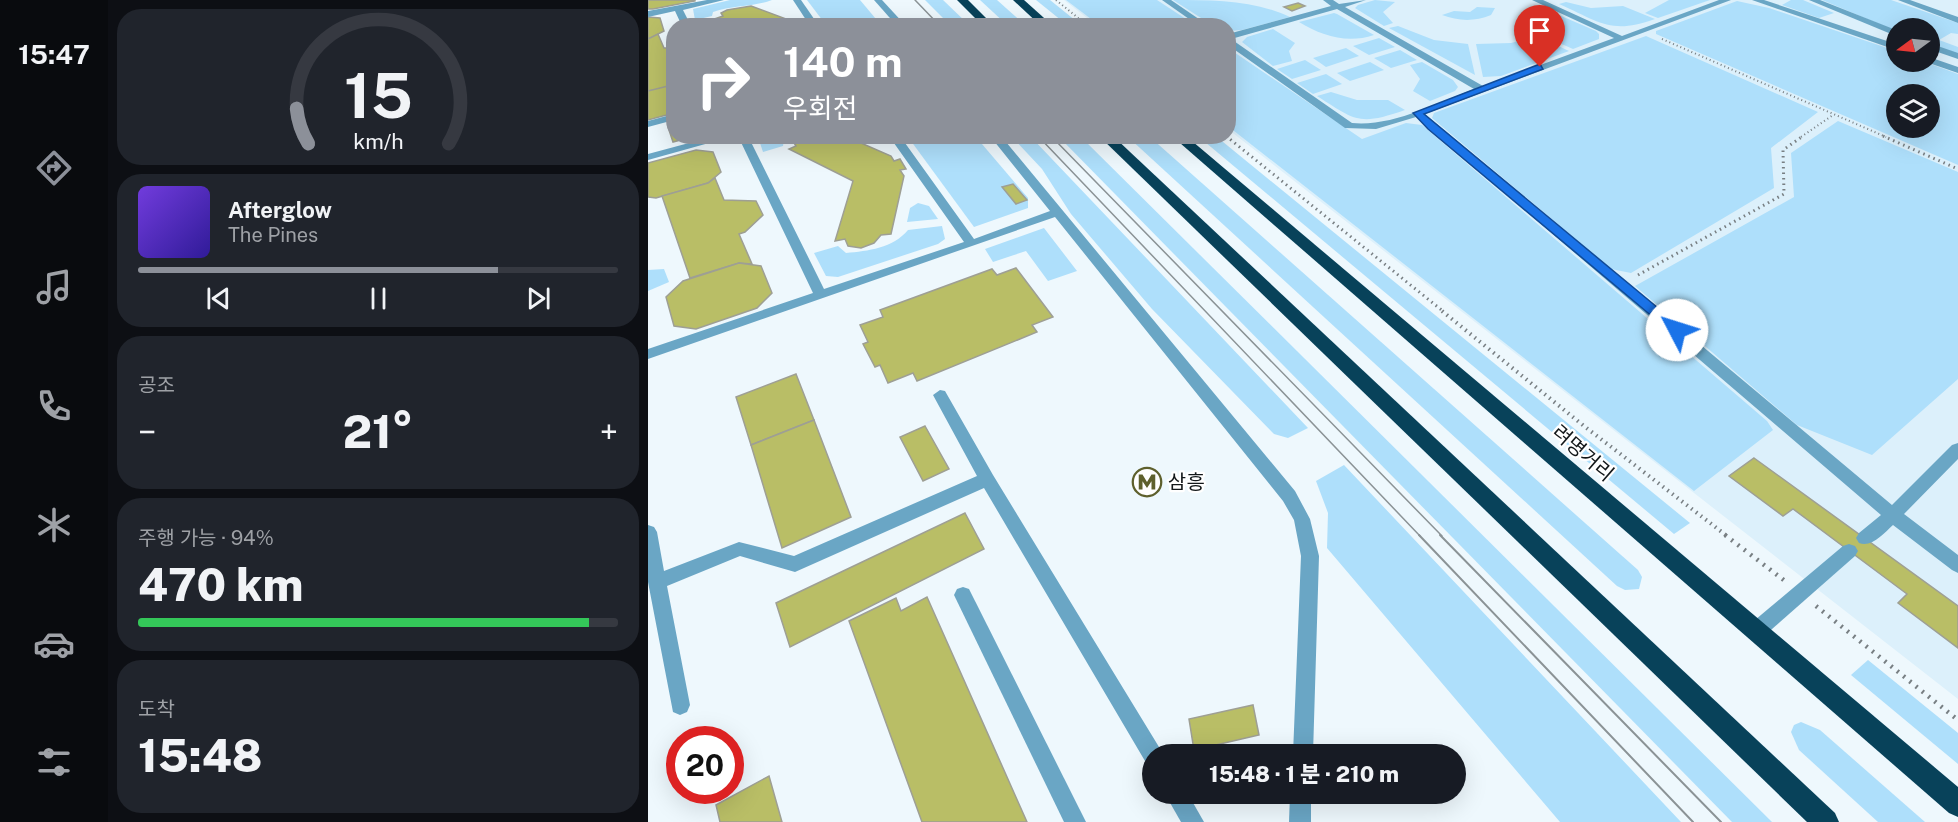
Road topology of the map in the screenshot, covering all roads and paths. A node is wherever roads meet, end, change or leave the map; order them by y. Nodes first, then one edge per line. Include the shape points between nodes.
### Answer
1 (720, 0) edge
2 (797, 0) edge
3 (878, 0) edge
4 (962, 0) edge
5 (1018, 0) edge
6 (1056, 0) edge
7 (1166, 0) edge
8 (1327, 0) edge
9 (1362, 0) edge
10 (1536, 0) edge
11 (1727, 0) edge
12 (1756, 0) edge
13 (1813, 0) edge
14 (1902, 0) edge
15 (1338, 7) junction
16 (1958, 7) edge
17 (678, 8) junction
18 (648, 14) edge
19 (1939, 14) junction
20 (683, 18) edge
21 (809, 18) edge
22 (895, 18) edge
23 (981, 18) edge
24 (1039, 18) edge
25 (1078, 18) edge
26 (1193, 18) edge
27 (1958, 20) edge
28 (1886, 29) edge
29 (1643, 30) junction
30 (1236, 37) edge
31 (1620, 38) junction
32 (1886, 44) edge
33 (1236, 45) edge
34 (1940, 50) edge
35 (1958, 56) edge
36 (1940, 64) edge
37 (1958, 70) edge
38 (1479, 88) junction
39 (1418, 113) junction
40 (1834, 115) junction
41 (666, 119) edge
42 (648, 124) edge
43 (700, 144) edge
44 (747, 144) edge
45 (900, 144) edge
46 (1001, 144) edge
47 (1113, 144) edge
48 (1187, 144) edge
49 (1236, 144) edge
50 (648, 158) edge
51 (1958, 169) edge
52 (1056, 213) junction
53 (971, 244) junction
54 (1622, 284) junction
55 (821, 296) junction
56 (648, 354) edge
57 (940, 395) dead end
58 (1958, 449) edge
59 (987, 479) junction
60 (1893, 515) junction
61 (648, 532) edge
62 (1865, 538) dead end
63 (1850, 551) dead end
64 (1958, 565) edge
65 (657, 582) junction
66 (1801, 593) junction
67 (963, 596) dead end
68 (1756, 631) junction
69 (680, 705) dead end
70 (1958, 720) edge
71 (1146, 744) edge
72 (1303, 744) edge
73 (1182, 804) edge
74 (1301, 804) edge
75 (1958, 804) edge
76 (1075, 822) edge
77 (1193, 822) edge
78 (1300, 822) edge
79 (1826, 822) edge

1 - 17 street
2 - 21 street
3 - 22 street
4 - 23 highway
5 - 24 highway
6 - 25 path
7 - 26 street
8 - 15 street
9 - 15 street
10 - 31 street
11 - 29 street
12 - 32 street
13 - 28 street
14 - 19 street
15 - 30 street
15 - 38 street
16 - 19 street
17 - 18 street
17 - 20 street
19 - 27 street
29 - 31 street
29 - 40 path
31 - 38 street
33 - 39 street via 1349,126 1379,126
34 - 35 street
36 - 37 street
38 - 39 street
39 - 54 street
40 - 51 path
40 - 54 path via 1783,150 1784,194
41 - 42 street
43 - 50 street
44 - 55 street
45 - 53 street
46 - 52 street
47 - 79 highway
48 - 68 highway, 려명거리
49 - 66 path via 1584,426
52 - 53 street
52 - 72 street via 1290,496 1302,519 1310,556
53 - 55 street
54 - 60 street
55 - 56 street
57 - 59 street
58 - 60 street
59 - 65 street via 795,564 739,549
59 - 71 street
60 - 62 street
60 - 64 street
61 - 65 street
63 - 66 street
65 - 69 street
66 - 68 street
66 - 70 path
67 - 76 street
68 - 75 highway, 려명거리
73 - 77 street
74 - 78 street

